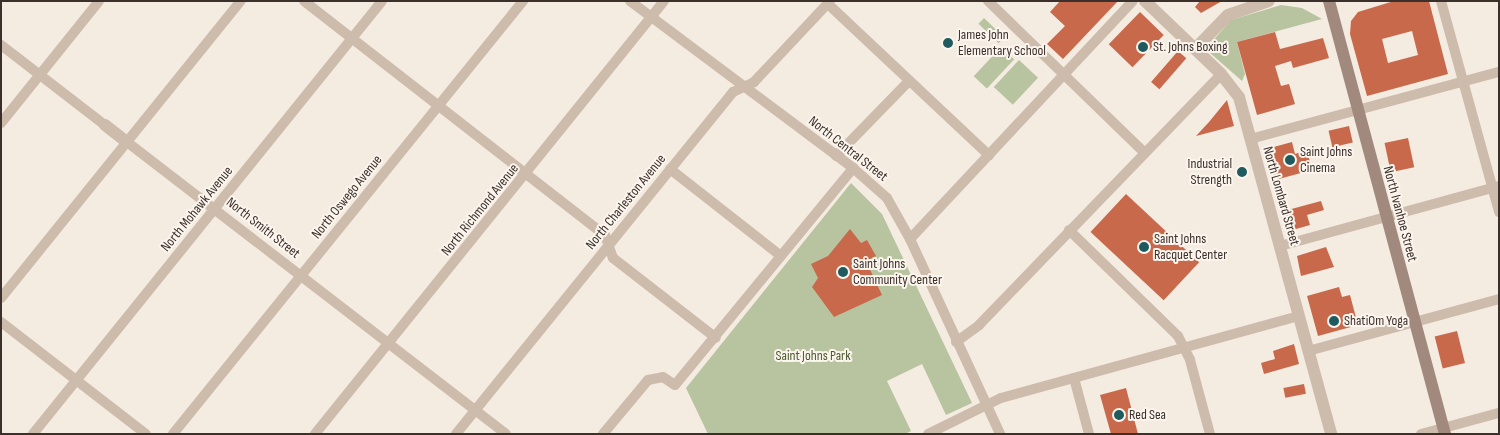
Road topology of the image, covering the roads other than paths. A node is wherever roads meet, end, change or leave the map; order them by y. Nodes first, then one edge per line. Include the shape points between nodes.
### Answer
1 (99, 1) edge
2 (241, 1) edge
3 (304, 1) edge
4 (382, 1) edge
5 (523, 1) edge
6 (630, 1) edge
7 (664, 1) edge
8 (988, 1) edge
9 (1133, 1) edge
10 (1144, 1) edge
11 (1269, 1) edge
12 (1328, 1) edge
13 (1441, 1) edge
14 (829, 3) edge
15 (651, 17) junction
16 (352, 38) junction
17 (1, 45) edge
18 (1195, 49) junction
19 (1499, 72) edge
20 (1221, 74) junction
21 (40, 75) junction
22 (1063, 76) junction
23 (909, 81) junction
24 (1463, 81) junction
25 (744, 87) junction
26 (439, 106) junction
27 (1356, 110) junction
28 (1, 123) edge
29 (106, 125) joint
30 (1250, 138) junction
31 (127, 142) junction
32 (1143, 151) junction
33 (989, 154) junction
34 (836, 156) junction
35 (853, 168) junction
36 (670, 169) junction
37 (527, 174) junction
38 (1496, 187) edge
39 (214, 210) junction
40 (1499, 212) edge
41 (1386, 216) junction
42 (1069, 230) junction
43 (910, 239) junction
44 (609, 245) junction
45 (1280, 246) junction
46 (781, 256) junction
47 (301, 276) junction
48 (1, 298) edge
49 (1499, 298) edge
50 (1298, 316) junction
51 (1414, 321) junction
52 (1, 322) edge
53 (716, 338) junction
54 (956, 342) junction
55 (388, 343) junction
56 (1186, 348) junction
57 (1308, 351) junction
58 (1074, 378) junction
59 (77, 380) junction
60 (987, 406) junction
61 (476, 410) junction
62 (1499, 413) edge
63 (1444, 431) edge
64 (33, 434) edge
65 (146, 434) edge
66 (173, 434) edge
67 (315, 434) edge
68 (456, 434) edge
69 (506, 434) edge
70 (603, 434) edge
71 (928, 434) edge
72 (1000, 434) edge
73 (1089, 434) edge
74 (1210, 434) edge
75 (1331, 434) edge
76 (1421, 434) edge

1 - 21 street
2 - 31 street
3 - 16 street
4 - 16 street, North Mohawk Avenue
5 - 26 street, North Oswego Avenue
6 - 15 street, North Central Street
7 - 15 street, North Richmond Avenue
8 - 22 street
9 - 22 street
10 - 18 street, North Lombard Street
11 - 18 street via 1228,15
12 - 27 main road, North Ivanhoe Street
13 - 24 street
14 - 23 street
14 - 25 street, North Charleston Avenue via 754,82
15 - 25 street, North Central Street
15 - 37 street, North Richmond Avenue
16 - 26 street
16 - 39 street, North Mohawk Avenue
17 - 21 street, North Smith Street
18 - 20 street, North Lombard Street
19 - 24 street
20 - 30 street, North Lombard Street via 1239,97
20 - 32 street
21 - 28 street
21 - 29 street, North Smith Street
22 - 32 street
22 - 33 street
23 - 33 street
23 - 34 street
24 - 27 street
24 - 38 street
25 - 34 street, North Central Street
25 - 36 street, North Charleston Avenue via 733,92
26 - 37 street
26 - 47 street, North Oswego Avenue
27 - 30 street
27 - 41 main road, North Ivanhoe Street
29 - 31 street, North Smith Street
30 - 45 street, North Lombard Street
31 - 39 street, North Smith Street
31 - 48 street
32 - 42 street
33 - 43 street
34 - 35 street, North Central Street
35 - 43 street, North Central Street via 887,198
35 - 46 street
36 - 44 street, North Charleston Avenue
36 - 46 street
37 - 44 street via 605,235
37 - 55 street, North Richmond Avenue
38 - 40 street
38 - 41 street
39 - 47 street, North Smith Street
39 - 59 street, North Mohawk Avenue
41 - 45 street
41 - 51 main road, North Ivanhoe Street
42 - 54 street via 979,325
42 - 56 street via 1178,336
43 - 54 street, North Central Street
44 - 53 street via 613,258
44 - 61 street, North Charleston Avenue
45 - 50 street, North Lombard Street
46 - 53 street
47 - 55 street, North Smith Street
47 - 66 street, North Oswego Avenue
49 - 51 street
50 - 56 street
50 - 57 street, North Lombard Street
51 - 57 street
51 - 63 main road, North Ivanhoe Street
52 - 59 street
53 - 70 street via 675,385 663,377 648,380
54 - 60 street, North Central Street
55 - 61 street, North Smith Street
55 - 67 street, North Richmond Avenue
56 - 58 street
56 - 74 street
57 - 75 street, North Lombard Street
58 - 60 street
58 - 73 street
59 - 64 street, North Mohawk Avenue
59 - 65 street
60 - 71 street
60 - 72 street, North Central Street
61 - 68 street, North Charleston Avenue
61 - 69 street, North Smith Street
62 - 63 street
63 - 76 street

